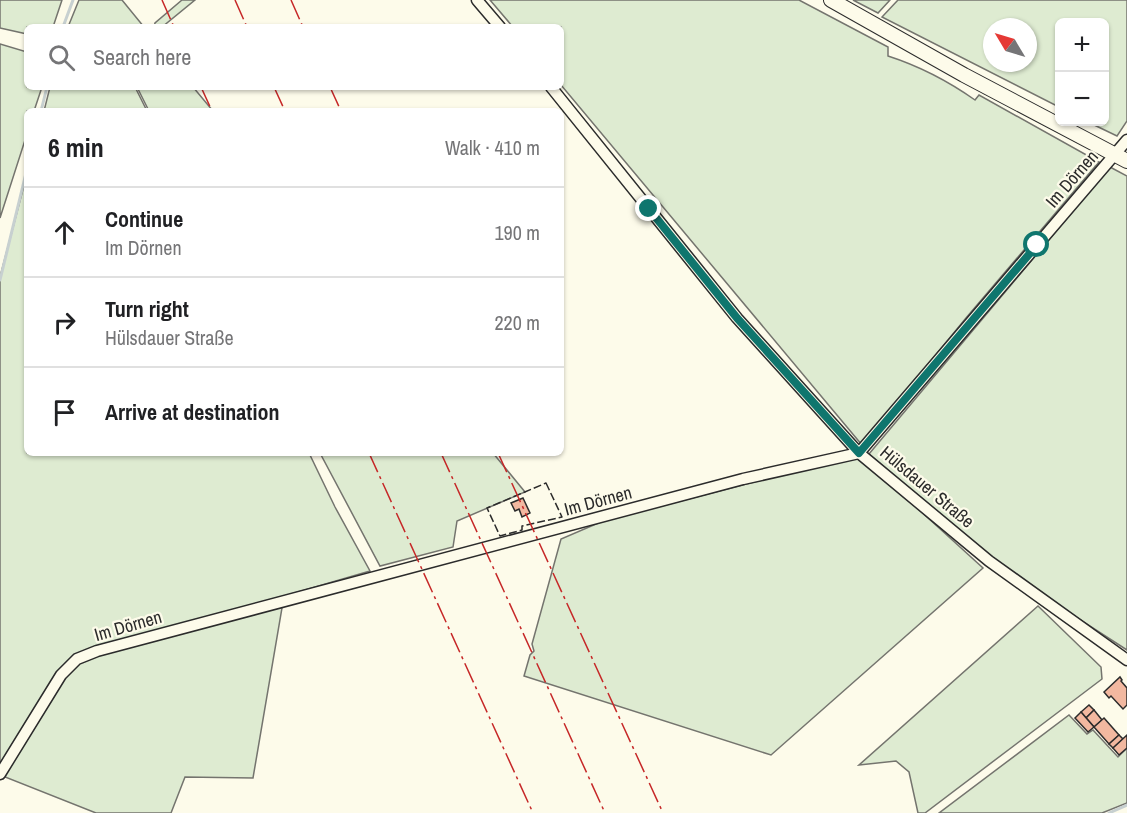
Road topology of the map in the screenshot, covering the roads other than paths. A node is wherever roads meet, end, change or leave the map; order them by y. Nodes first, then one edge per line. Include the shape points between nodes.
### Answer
1 (477, 0) edge
2 (831, 0) edge
3 (497, 24) edge
4 (553, 90) edge
5 (1127, 140) edge
6 (1121, 158) edge
7 (859, 453) junction
8 (1127, 660) edge
9 (1, 770) edge

1 - 3 street
2 - 6 main road
4 - 7 street, Hülsdauer Straße via 737,318
5 - 6 street, Im Dörnen
6 - 7 street, Im Dörnen
7 - 8 street, Hülsdauer Straße via 989,561
7 - 9 street, Im Dörnen via 743,479 97,651 77,659 61,675

